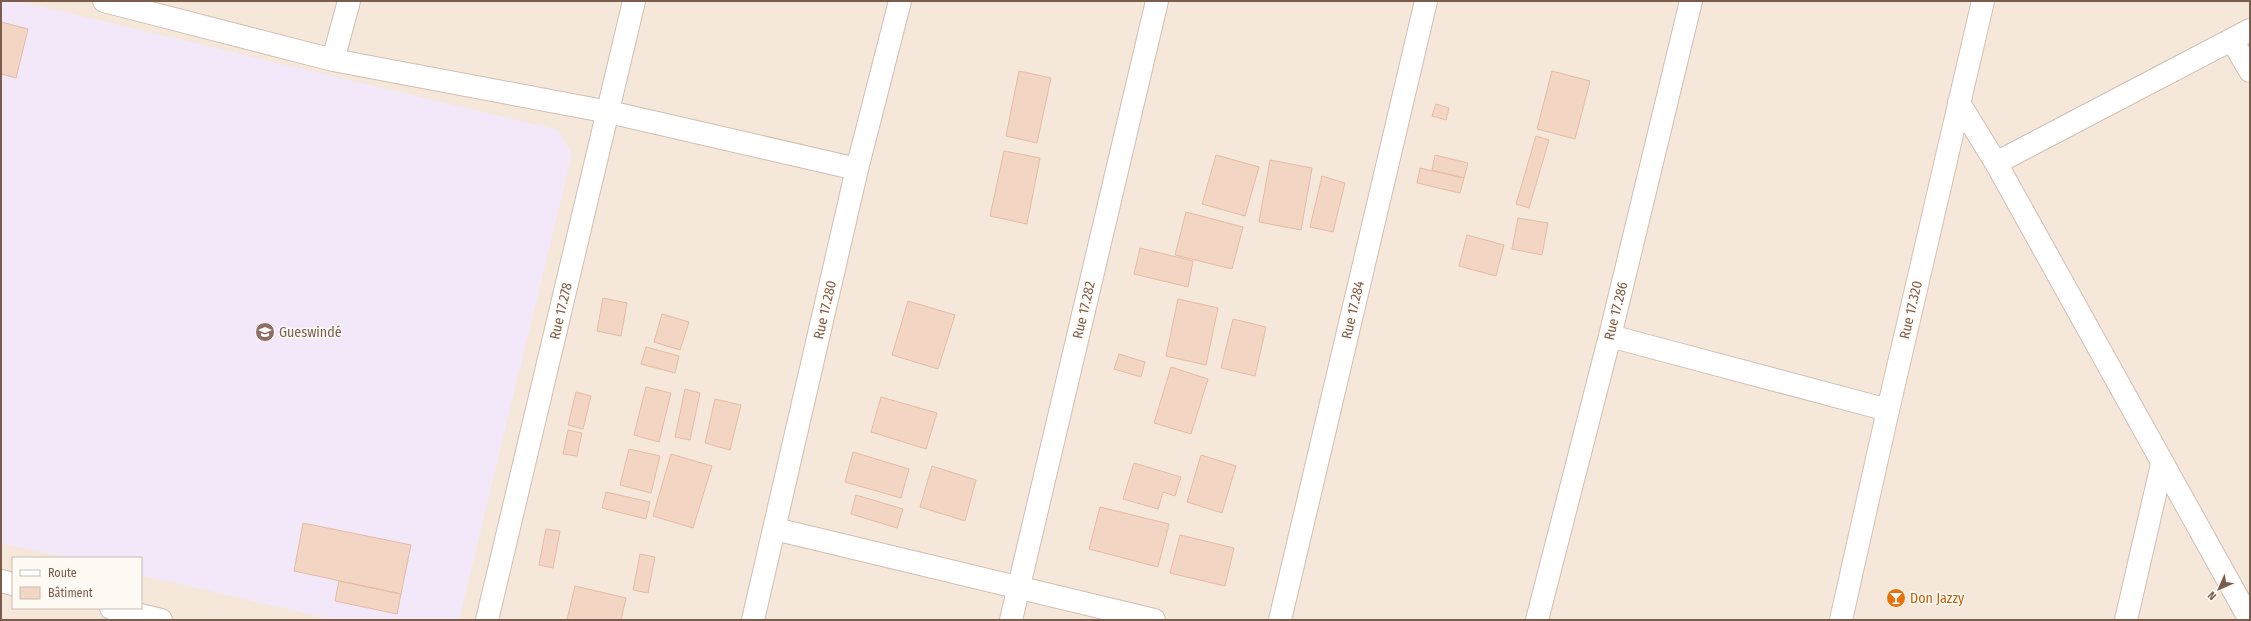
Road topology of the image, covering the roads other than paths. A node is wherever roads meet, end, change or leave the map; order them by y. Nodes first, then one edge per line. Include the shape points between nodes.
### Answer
1 (105, 1) edge
2 (349, 1) edge
3 (634, 1) edge
4 (900, 1) edge
5 (1157, 1) edge
6 (1426, 1) edge
7 (1690, 1) edge
8 (1984, 1) edge
9 (2241, 35) edge
10 (333, 60) junction
11 (2250, 71) edge
12 (1959, 103) junction
13 (609, 112) junction
14 (1996, 163) junction
15 (857, 169) junction
16 (1610, 336) junction
17 (1888, 410) junction
18 (2162, 464) junction
19 (775, 528) junction
20 (1, 581) edge
21 (12, 584) edge
22 (1018, 589) junction
23 (115, 609) edge
24 (161, 620) edge
25 (487, 620) edge
26 (753, 620) edge
27 (1011, 620) edge
28 (1154, 620) edge
29 (1280, 620) edge
30 (1537, 620) edge
31 (1841, 620) edge
32 (2126, 620) edge
33 (2250, 620) edge

1 - 10 street
2 - 10 street
3 - 13 street, Rue 17.278
4 - 15 street, Rue 17.280
5 - 22 street, Rue 17.282
6 - 29 street, Rue 17.284
7 - 16 street, Rue 17.286
8 - 12 street, Rue 17.320
9 - 11 street
9 - 14 street
10 - 13 street
12 - 14 street
12 - 17 street, Rue 17.320
13 - 15 street
13 - 25 street, Rue 17.278
14 - 18 street
15 - 19 street, Rue 17.280
16 - 17 street
16 - 30 street, Rue 17.286
17 - 31 street, Rue 17.320
18 - 32 street
18 - 33 street
19 - 22 street
19 - 26 street, Rue 17.280
20 - 21 street
22 - 27 street, Rue 17.282
22 - 28 street
23 - 24 street

